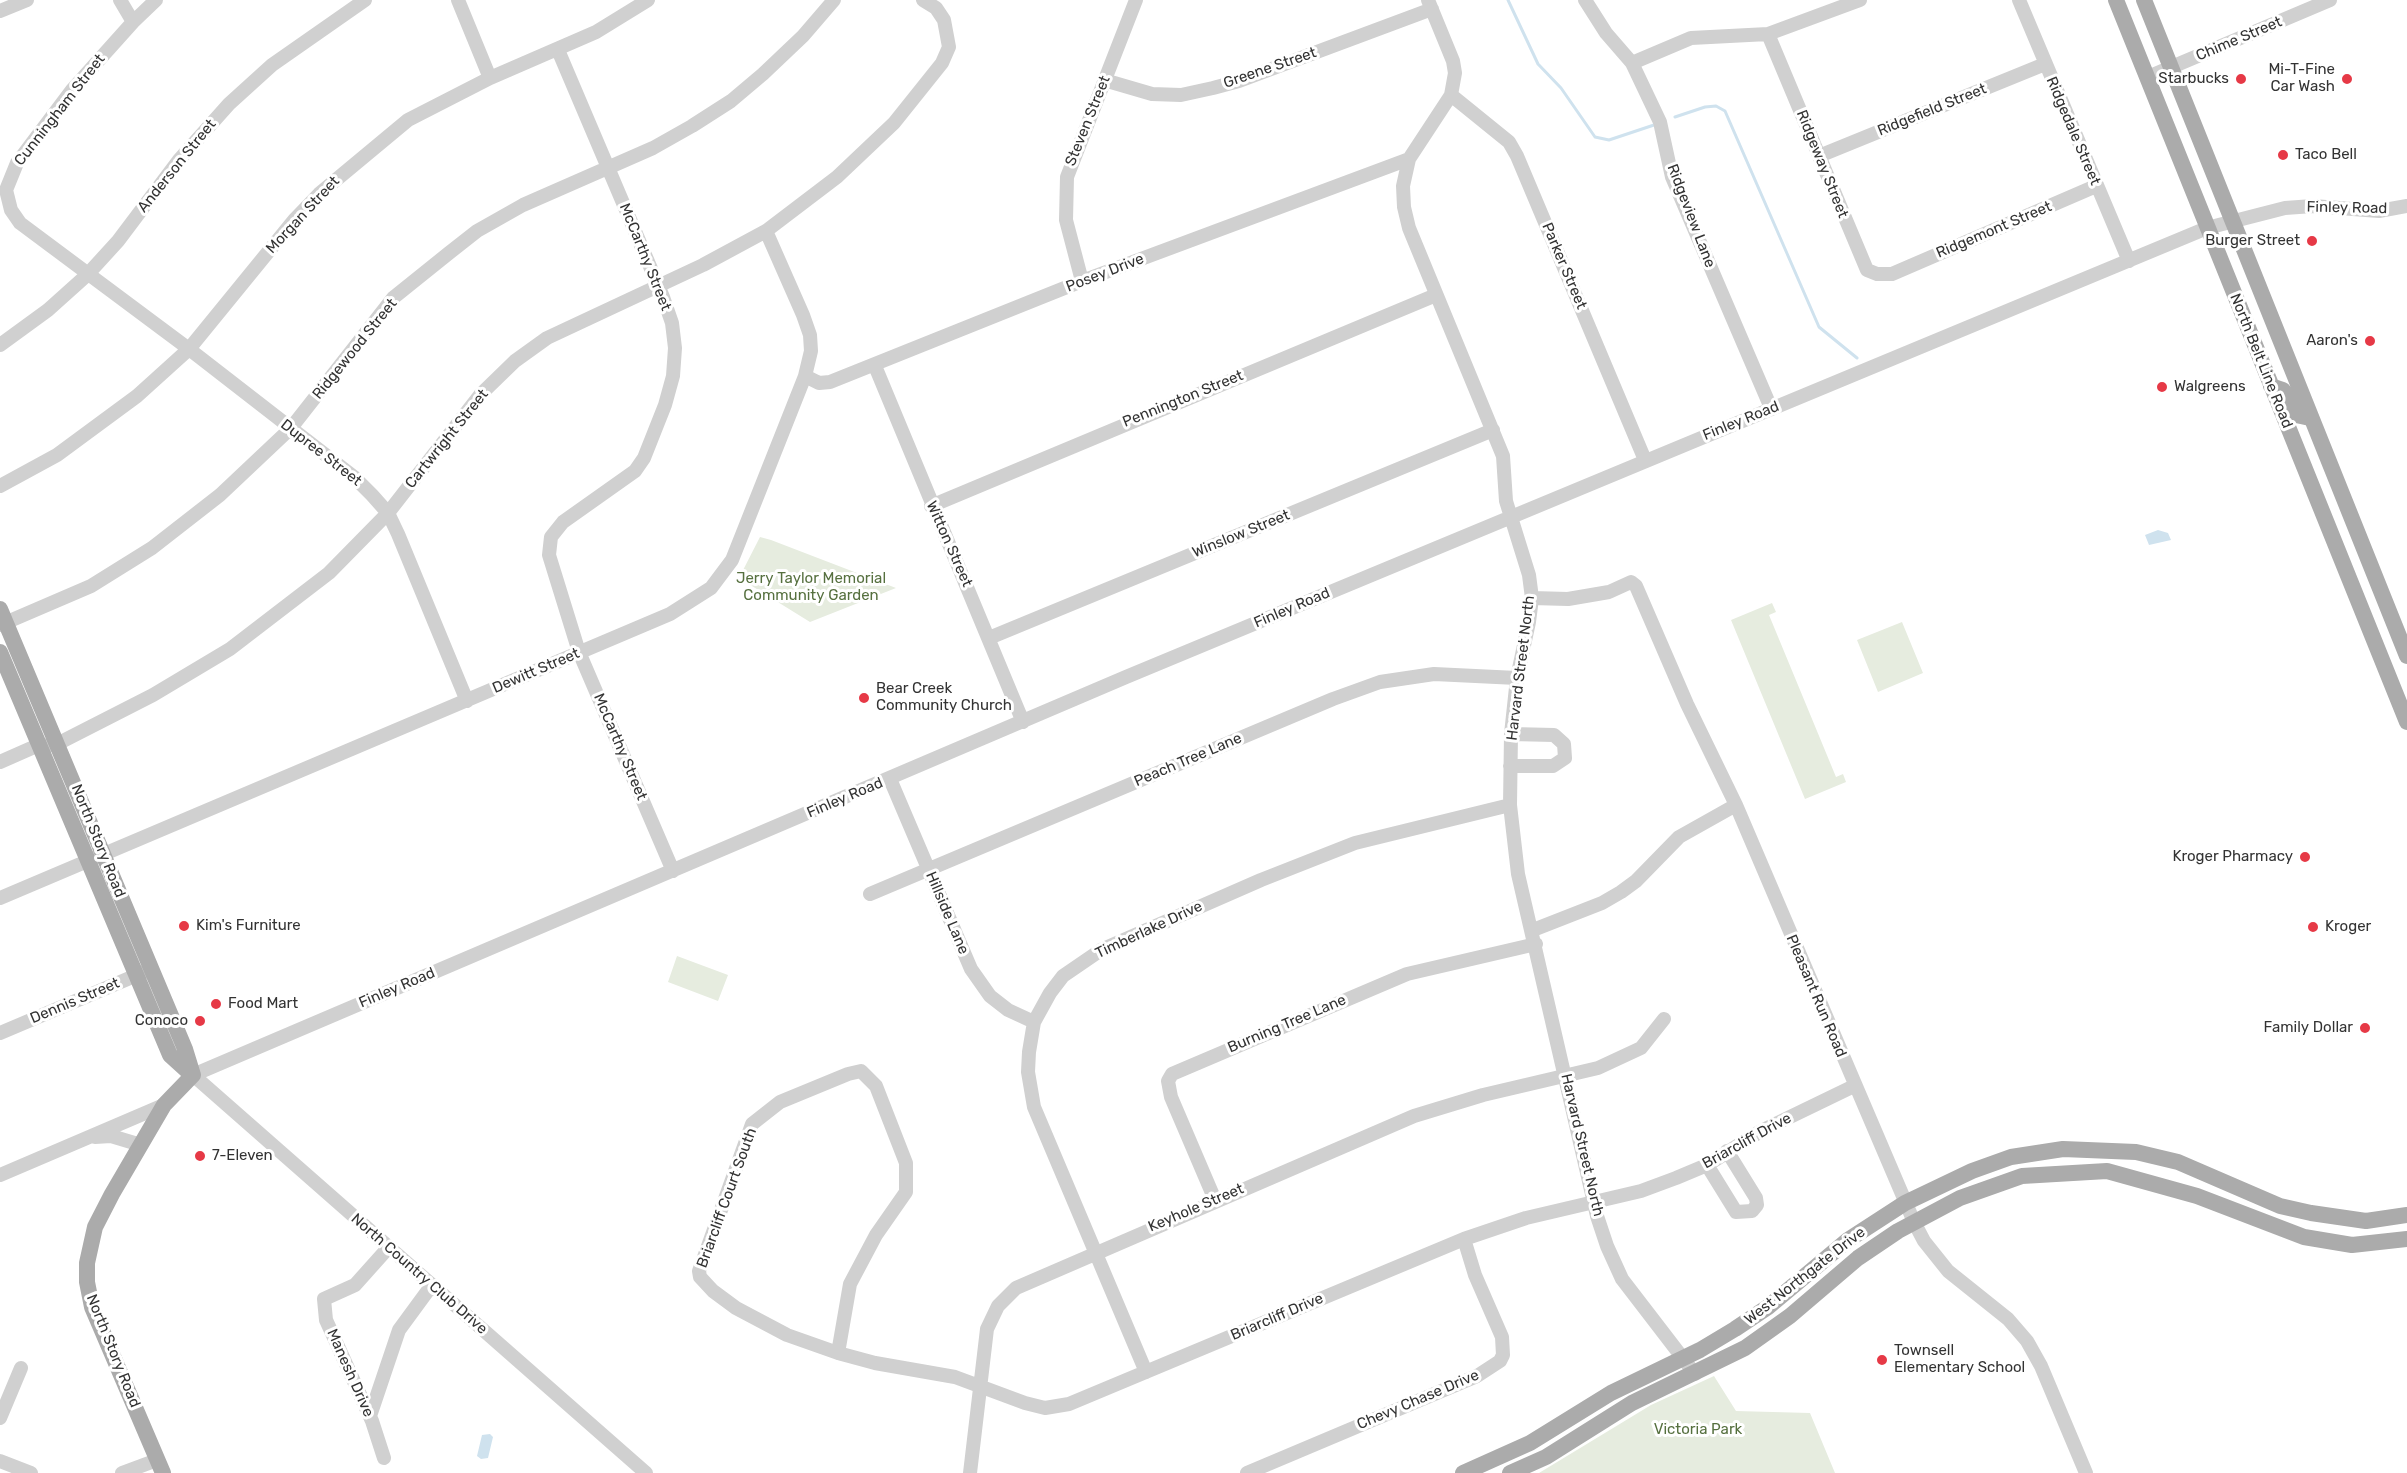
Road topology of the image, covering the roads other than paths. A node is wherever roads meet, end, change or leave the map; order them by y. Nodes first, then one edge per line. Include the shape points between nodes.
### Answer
1 (27, 0) edge
2 (120, 0) edge
3 (156, 0) edge
4 (365, 0) edge
5 (458, 0) edge
6 (648, 0) edge
7 (834, 0) edge
8 (923, 0) edge
9 (1136, 0) edge
10 (1585, 0) edge
11 (1860, 0) edge
12 (2019, 0) edge
13 (2116, 0) edge
14 (2144, 0) edge
15 (2330, 0) edge
16 (1430, 5) edge
17 (0, 12) edge
18 (133, 22) junction
19 (1768, 34) junction
20 (558, 50) junction
21 (1632, 63) junction
22 (2044, 64) junction
23 (2171, 68) junction
24 (2148, 77) junction
25 (490, 78) junction
26 (1104, 80) junction
27 (1451, 95) junction
28 (1819, 156) junction
29 (1409, 159) junction
30 (608, 168) junction
31 (2096, 186) junction
32 (2407, 206) edge
33 (2233, 220) junction
34 (2207, 228) junction
35 (766, 231) junction
36 (2129, 261) junction
37 (87, 274) junction
38 (1892, 274) joint
39 (1082, 281) junction
40 (658, 286) junction
41 (1436, 295) junction
42 (0, 345) edge
43 (189, 349) junction
44 (875, 366) junction
45 (805, 376) junction
46 (2271, 386) junction
47 (1771, 408) junction
48 (2310, 418) junction
49 (291, 428) junction
50 (1493, 430) junction
51 (1646, 460) junction
52 (2327, 460) junction
53 (2302, 463) junction
54 (2309, 480) junction
55 (0, 486) edge
56 (932, 506) junction
57 (388, 513) junction
58 (1511, 516) junction
59 (1532, 598) junction
60 (2, 619) edge
61 (989, 638) junction
62 (0, 652) edge
63 (579, 652) junction
64 (2407, 656) edge
65 (1517, 678) junction
66 (467, 701) junction
67 (1023, 722) junction
68 (2407, 722) edge
69 (1511, 734) junction
70 (57, 744) junction
71 (39, 746) junction
72 (0, 762) edge
73 (1510, 766) junction
74 (890, 779) junction
75 (1510, 805) junction
76 (1736, 805) junction
77 (104, 854) junction
78 (88, 861) junction
79 (928, 869) junction
80 (673, 871) junction
81 (870, 894) dead end
82 (0, 898) edge
83 (1534, 937) junction
84 (143, 972) junction
85 (1664, 1019) dead end
86 (1035, 1022) junction
87 (0, 1033) edge
88 (193, 1075) junction
89 (1566, 1077) junction
90 (1854, 1086) junction
91 (164, 1105) junction
92 (105, 1129) junction
93 (87, 1137) junction
94 (137, 1143) junction
95 (2048, 1150) junction
96 (1727, 1151) junction
97 (1707, 1165) junction
98 (2050, 1173) junction
99 (0, 1175) edge
100 (2242, 1189) junction
101 (1215, 1200) junction
102 (1594, 1203) junction
103 (1905, 1203) junction
104 (2233, 1210) junction
105 (2407, 1215) edge
106 (2333, 1217) junction
107 (1914, 1222) junction
108 (1464, 1239) junction
109 (2407, 1239) edge
110 (2330, 1242) junction
111 (389, 1247) junction
112 (1096, 1252) junction
113 (700, 1277) joint
114 (432, 1285) junction
115 (838, 1353) junction
116 (1684, 1357) junction
117 (21, 1368) dead end
118 (1146, 1372) junction
119 (1695, 1374) junction
120 (980, 1387) junction
121 (370, 1416) junction
122 (0, 1419) edge
123 (384, 1458) dead end
124 (0, 1461) edge
125 (160, 1467) edge
126 (31, 1473) edge
127 (122, 1473) edge
128 (646, 1473) edge
129 (970, 1473) edge
130 (1247, 1473) edge
131 (1463, 1473) edge
132 (1510, 1473) edge
133 (2086, 1473) edge

1 - 17 street
2 - 18 street
3 - 18 street, Cunningham Street
4 - 37 street, Anderson Street via 272,65 229,104 178,160 118,241
5 - 25 street
6 - 20 street, Morgan Street
7 - 30 street, Ridgewood Street via 780,58 730,101 673,137
8 - 35 street, Cartwright Street via 936,8 944,20 949,47 942,63 886,130 837,177
9 - 26 street, Steven Street
10 - 21 street, Ridgeview Lane
11 - 19 street
12 - 22 street, Ridgedale Street
13 - 24 main road, North Belt Line Road
14 - 23 main road, North Belt Line Road
15 - 23 street, Chime Street
16 - 26 street, Greene Street via 1213,88 1180,95 1152,94
16 - 27 street, Harvard Street North via 1453,61
18 - 37 street, Cunningham Street via 72,90 17,162 6,190 11,210 20,223
19 - 21 street via 1691,38
19 - 28 street, Ridgeway Street
20 - 25 street, Morgan Street
20 - 30 street, McCarthy Street
21 - 47 street, Ridgeview Lane via 1660,122 1672,177
22 - 28 street, Ridgefield Street
22 - 31 street, Ridgedale Street
23 - 24 street, Chime Street
23 - 33 main road, North Belt Line Road
24 - 34 main road, North Belt Line Road
25 - 43 street, Morgan Street via 408,120 319,194
26 - 39 street, Steven Street via 1067,177 1066,220
27 - 29 street, Harvard Street North
27 - 51 street, Parker Street via 1509,142 1517,156
28 - 38 street, Ridgeway Street via 1867,270
29 - 39 street, Posey Drive
29 - 41 street, Harvard Street North via 1403,186 1404,207
30 - 40 street, McCarthy Street
30 - 49 street, Ridgewood Street via 523,205 477,231 393,298
31 - 36 street, Ridgedale Street
31 - 38 street, Ridgemont Street
32 - 33 street, Finley Road via 2379,211 2304,206
33 - 34 street, Finley Road
33 - 48 main road, North Belt Line Road
34 - 36 street, Finley Road
34 - 46 main road, North Belt Line Road
35 - 40 street, Cartwright Street
35 - 45 street, Dewitt Street via 810,335
36 - 47 street, Finley Road
37 - 42 street, Anderson Street via 48,310
37 - 43 street, Dupree Street
39 - 44 street, Posey Drive
40 - 57 street, Cartwright Street via 547,338 515,362 480,395
40 - 63 street, McCarthy Street via 672,323 673,376 648,451 635,471 563,522 551,537 550,565
41 - 50 street, Harvard Street North
41 - 56 street, Pennington Street
43 - 49 street, Dupree Street
43 - 55 street, Morgan Street via 91,433
44 - 45 street, Posey Drive via 830,382 819,383
44 - 56 street, Witton Street
45 - 63 street, Dewitt Street via 732,560 722,574 699,597 670,614
46 - 48 main road via 2283,390 2296,415
46 - 53 main road, North Belt Line Road
47 - 51 street, Finley Road
48 - 52 main road, North Belt Line Road
49 - 57 street, Dupree Street via 354,477
49 - 60 street, Ridgewood Street via 220,495 152,548 91,586
50 - 58 street, Harvard Street North via 1503,456
50 - 61 street, Winslow Street
51 - 58 street, Finley Road
52 - 53 main road
52 - 54 main road
52 - 64 main road, North Belt Line Road
53 - 54 main road, North Belt Line Road
54 - 68 main road, North Belt Line Road
56 - 61 street, Witton Street
57 - 66 street, Dupree Street
57 - 70 street, Cartwright Street via 329,573 246,638 153,695
58 - 59 street, Harvard Street North via 1524,552
58 - 67 street, Finley Road
59 - 65 street, Harvard Street North
59 - 76 street, Pleasant Run Road via 1568,599 1631,582 1636,586
60 - 70 main road, North Story Road
61 - 67 street, Witton Street
62 - 71 main road, North Story Road
63 - 66 street, Dewitt Street
63 - 80 street, McCarthy Street
65 - 69 street, Harvard Street North
65 - 79 street, Peach Tree Lane via 1434,674 1380,682
66 - 77 street, Dewitt Street
67 - 74 street, Finley Road
69 - 73 street, Harvard Street North
69 - 73 street via 1554,735 1564,744 1565,758 1553,766
70 - 71 street, Cartwright Street
70 - 77 main road, North Story Road
71 - 72 street, Cartwright Street
71 - 78 main road, North Story Road
73 - 75 street, Harvard Street North
74 - 79 street, Hillside Lane
74 - 80 street, Finley Road
75 - 83 street, Harvard Street North via 1518,874
75 - 86 street, Timberlake Drive via 1355,843 1101,950 1063,976
76 - 83 street, Burning Tree Lane via 1679,837 1621,892
76 - 90 street, Pleasant Run Road
77 - 78 street, Dewitt Street
77 - 84 main road, North Story Road
78 - 82 street, Dewitt Street
78 - 84 main road, North Story Road
79 - 81 street, Peach Tree Lane
79 - 86 street, Hillside Lane via 977,978 990,996 1008,1010
80 - 88 street, Finley Road
83 - 89 street, Harvard Street North
83 - 101 street, Burning Tree Lane via 1407,974 1172,1074 1168,1081 1171,1097
84 - 87 street, Dennis Street
84 - 88 main road, North Story Road via 170,1055
85 - 89 street, Keyhole Street via 1641,1048 1599,1068
86 - 112 street, Timberlake Drive via 1028,1072 1034,1107
88 - 91 main road, North Story Road
88 - 111 street, North Country Club Drive
89 - 101 street, Keyhole Street via 1483,1095 1414,1116
89 - 102 street, Harvard Street North
90 - 96 street, Briarcliff Drive
90 - 103 street, Pleasant Run Road
91 - 92 street
91 - 94 main road, North Story Road
92 - 93 street
92 - 94 street via 119,1130
93 - 94 street via 111,1136
93 - 99 street
94 - 125 main road, North Story Road via 95,1227 87,1282 92,1307
95 - 98 main road
95 - 100 main road, West Northgate Drive via 2136,1152 2178,1162
95 - 103 main road, West Northgate Drive via 1992,1163
96 - 97 street, Briarcliff Drive
96 - 97 street via 1756,1198 1752,1212 1736,1212
97 - 102 street, Briarcliff Drive via 1641,1191
98 - 104 main road, West Northgate Drive via 2107,1171 2163,1185
98 - 107 main road, West Northgate Drive via 2000,1183
100 - 104 main road
100 - 106 main road, West Northgate Drive via 2280,1206
101 - 112 street, Keyhole Street
102 - 108 street, Briarcliff Drive via 1526,1218
102 - 116 street, Harvard Street North via 1606,1246 1622,1279
103 - 107 street, Pleasant Run Road
103 - 116 main road, West Northgate Drive via 1823,1258 1768,1307
104 - 110 main road, West Northgate Drive via 2294,1234
105 - 106 main road, West Northgate Drive via 2366,1221
106 - 110 main road
107 - 119 main road, West Northgate Drive via 1871,1248 1754,1342
107 - 133 street, Pleasant Run Road via 1948,1271 1994,1306 2027,1341
108 - 118 street, Briarcliff Drive
108 - 130 street, Chevy Chase Drive via 1474,1275 1502,1337 1500,1361 1477,1376
109 - 110 main road, West Northgate Drive via 2352,1245
111 - 114 street, North Country Club Drive
111 - 121 street, Manesh Drive via 355,1285 324,1299 326,1320
112 - 118 street, Timberlake Drive
112 - 120 street, Keyhole Street via 1029,1281 1006,1297 987,1329
113 - 115 street, Briarcliff Drive via 736,1308 787,1335
113 - 115 street, Briarcliff Court South via 699,1270 752,1124 780,1102 861,1071 876,1086 906,1163 906,1192 876,1235 850,1284
114 - 121 street via 399,1330
114 - 128 street, North Country Club Drive
115 - 120 street, Briarcliff Drive via 955,1377
116 - 119 street, Harvard Street North
116 - 131 main road, West Northgate Drive via 1611,1393 1530,1443
117 - 122 street
118 - 120 street, Briarcliff Drive via 1056,1408 1037,1407
119 - 132 main road, West Northgate Drive via 1632,1403 1546,1457
120 - 129 street, Keyhole Street
121 - 123 street, Manesh Drive
124 - 126 street
125 - 127 street

